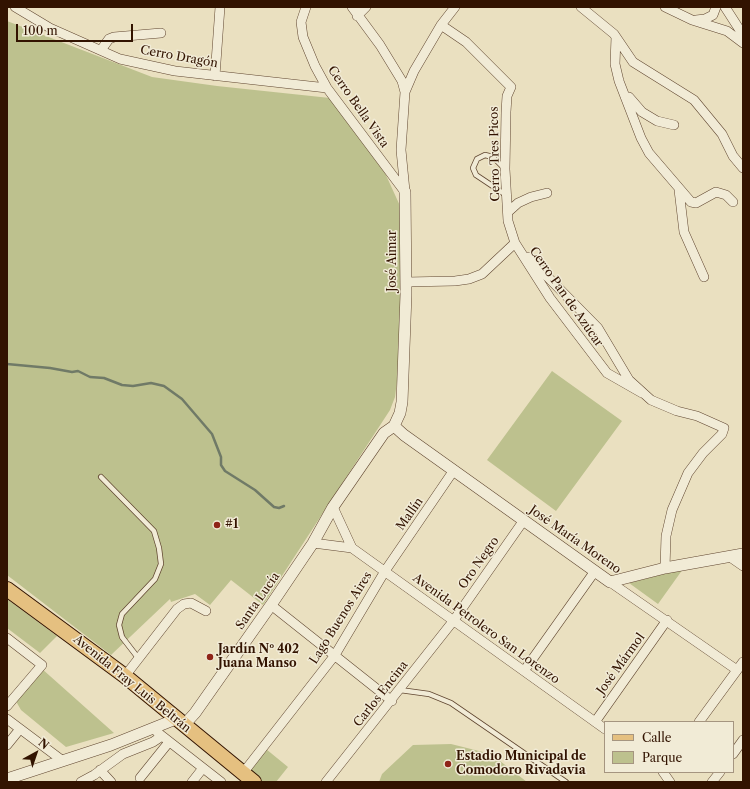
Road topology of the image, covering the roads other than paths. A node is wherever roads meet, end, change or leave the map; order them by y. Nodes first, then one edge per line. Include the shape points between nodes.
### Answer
1 (15, 7) edge
2 (220, 7) edge
3 (306, 7) edge
4 (352, 7) edge
5 (366, 7) edge
6 (455, 7) edge
7 (581, 7) edge
8 (665, 7) edge
9 (716, 7) edge
10 (725, 7) edge
11 (357, 16) junction
12 (692, 20) junction
13 (441, 24) junction
14 (161, 34) dead end
15 (743, 35) edge
16 (616, 37) junction
17 (743, 43) edge
18 (100, 50) junction
19 (215, 76) junction
20 (327, 88) junction
21 (624, 91) junction
22 (404, 92) junction
23 (674, 125) dead end
24 (505, 168) junction
25 (743, 168) edge
26 (679, 190) junction
27 (405, 192) junction
28 (547, 193) dead end
29 (506, 195) junction
30 (733, 202) dead end
31 (508, 212) junction
32 (515, 243) junction
33 (704, 277) dead end
34 (406, 282) junction
35 (642, 393) junction
36 (394, 426) junction
37 (454, 470) junction
38 (101, 477) dead end
39 (333, 507) junction
40 (524, 520) junction
41 (313, 543) junction
42 (352, 548) junction
43 (743, 554) edge
44 (730, 557) junction
45 (743, 566) edge
46 (665, 568) junction
47 (385, 571) junction
48 (595, 571) junction
49 (610, 582) junction
50 (7, 589) edge
51 (271, 605) junction
52 (206, 611) dead end
53 (454, 620) junction
54 (667, 620) junction
55 (7, 638) edge
56 (335, 655) junction
57 (139, 659) junction
58 (743, 662) edge
59 (524, 671) junction
60 (740, 671) edge
61 (125, 676) junction
62 (400, 690) junction
63 (392, 701) junction
64 (7, 706) edge
65 (7, 719) edge
66 (700, 721) edge
67 (180, 722) junction
68 (595, 722) junction
69 (152, 728) junction
70 (604, 728) edge
71 (20, 729) junction
72 (165, 739) junction
73 (743, 740) edge
74 (7, 745) edge
75 (734, 753) edge
76 (63, 761) junction
77 (202, 768) junction
78 (100, 770) junction
79 (664, 773) edge
80 (719, 773) edge
81 (23, 778) edge
82 (140, 778) dead end
83 (248, 778) edge
84 (7, 779) edge
85 (81, 782) edge
86 (111, 782) edge
87 (192, 782) edge
88 (221, 782) edge
89 (326, 782) edge
90 (566, 782) edge
91 (670, 782) edge
92 (712, 782) edge

1 - 18 street, Cerro Dragón via 50,28
2 - 19 street
3 - 20 street, Cerro Bella Vista via 301,22 303,37
4 - 11 street
5 - 11 street
6 - 13 street, José Aimar
7 - 16 street
8 - 12 street
9 - 12 street via 713,15 705,19
10 - 15 street
11 - 22 street via 380,45 402,81
12 - 17 street via 727,31
13 - 22 street, José Aimar
13 - 24 street, Cerro Tres Picos via 466,42 511,87 507,96
14 - 18 street via 114,37 108,39
16 - 21 street via 615,64
16 - 25 street via 634,62 694,100 722,134 733,156
18 - 19 street, Cerro Dragón via 133,62
19 - 20 street, Cerro Dragón
20 - 27 street, Cerro Bella Vista
21 - 23 street via 642,112 657,121
21 - 26 street via 649,153
22 - 27 street, José Aimar via 401,150
24 - 29 street, Cerro Tres Picos
24 - 29 lane via 493,157 485,155 477,159 473,168 476,175
26 - 30 street via 691,202 696,203 716,192 726,195
26 - 33 street via 684,232
27 - 34 street, José Aimar
28 - 31 street via 518,203
29 - 31 street, Cerro Tres Picos
31 - 32 street, Cerro Tres Picos
32 - 34 street via 482,274 469,279
32 - 35 street, Cerro Pan de Azúcar via 598,328 629,380
32 - 35 street, Cerro Pan de Azúcar via 550,298 606,373
34 - 36 street, José Aimar via 402,402
35 - 46 street, Cerro Pan de Azúcar via 651,400 724,428 722,434 688,473 672,510 666,536
36 - 37 street, José María Moreno
36 - 39 street, José Aimar via 384,433
37 - 40 street, José María Moreno
37 - 47 street, Mallín
38 - 57 lane via 154,530 159,548 161,564 155,579 122,614 119,625 122,637
39 - 41 street, Santa Lucía
39 - 42 street
40 - 48 street, José María Moreno
40 - 53 street, Oro Negro
41 - 42 street, Avenida Petrolero San Lorenzo
41 - 51 street, Santa Lucía
42 - 47 street, Avenida Petrolero San Lorenzo
43 - 44 street
44 - 45 street
44 - 46 street
46 - 49 street
47 - 53 street, Avenida Petrolero San Lorenzo
47 - 56 street, Lago Buenos Aires
48 - 49 street, José María Moreno
48 - 59 street
49 - 54 street, José María Moreno
50 - 61 main road, Avenida Fray Luis Beltrán
51 - 56 street
51 - 67 street, Santa Lucía via 195,713
52 - 57 street via 191,603 177,609
53 - 59 street, Avenida Petrolero San Lorenzo
53 - 62 street, Carlos Encina
54 - 60 street, José María Moreno
54 - 68 street, José Mármol
55 - 64 street via 42,665
56 - 63 street
56 - 83 street, Lago Buenos Aires
57 - 61 street
58 - 60 street
59 - 68 street, Avenida Petrolero San Lorenzo
60 - 66 street
61 - 67 main road, Avenida Fray Luis Beltrán
62 - 63 street, Carlos Encina
62 - 90 lane via 429,694 451,703
63 - 89 street, Carlos Encina
65 - 71 street
67 - 69 street
67 - 83 main road, Avenida Fray Luis Beltrán
68 - 70 street, Avenida Petrolero San Lorenzo
69 - 72 street
69 - 76 street
71 - 74 street
71 - 76 street
72 - 77 street
72 - 78 street via 122,754
72 - 82 street
73 - 75 street
76 - 81 street
77 - 87 street
77 - 88 street
78 - 85 street
78 - 86 street
79 - 91 street
80 - 92 street
81 - 84 street

